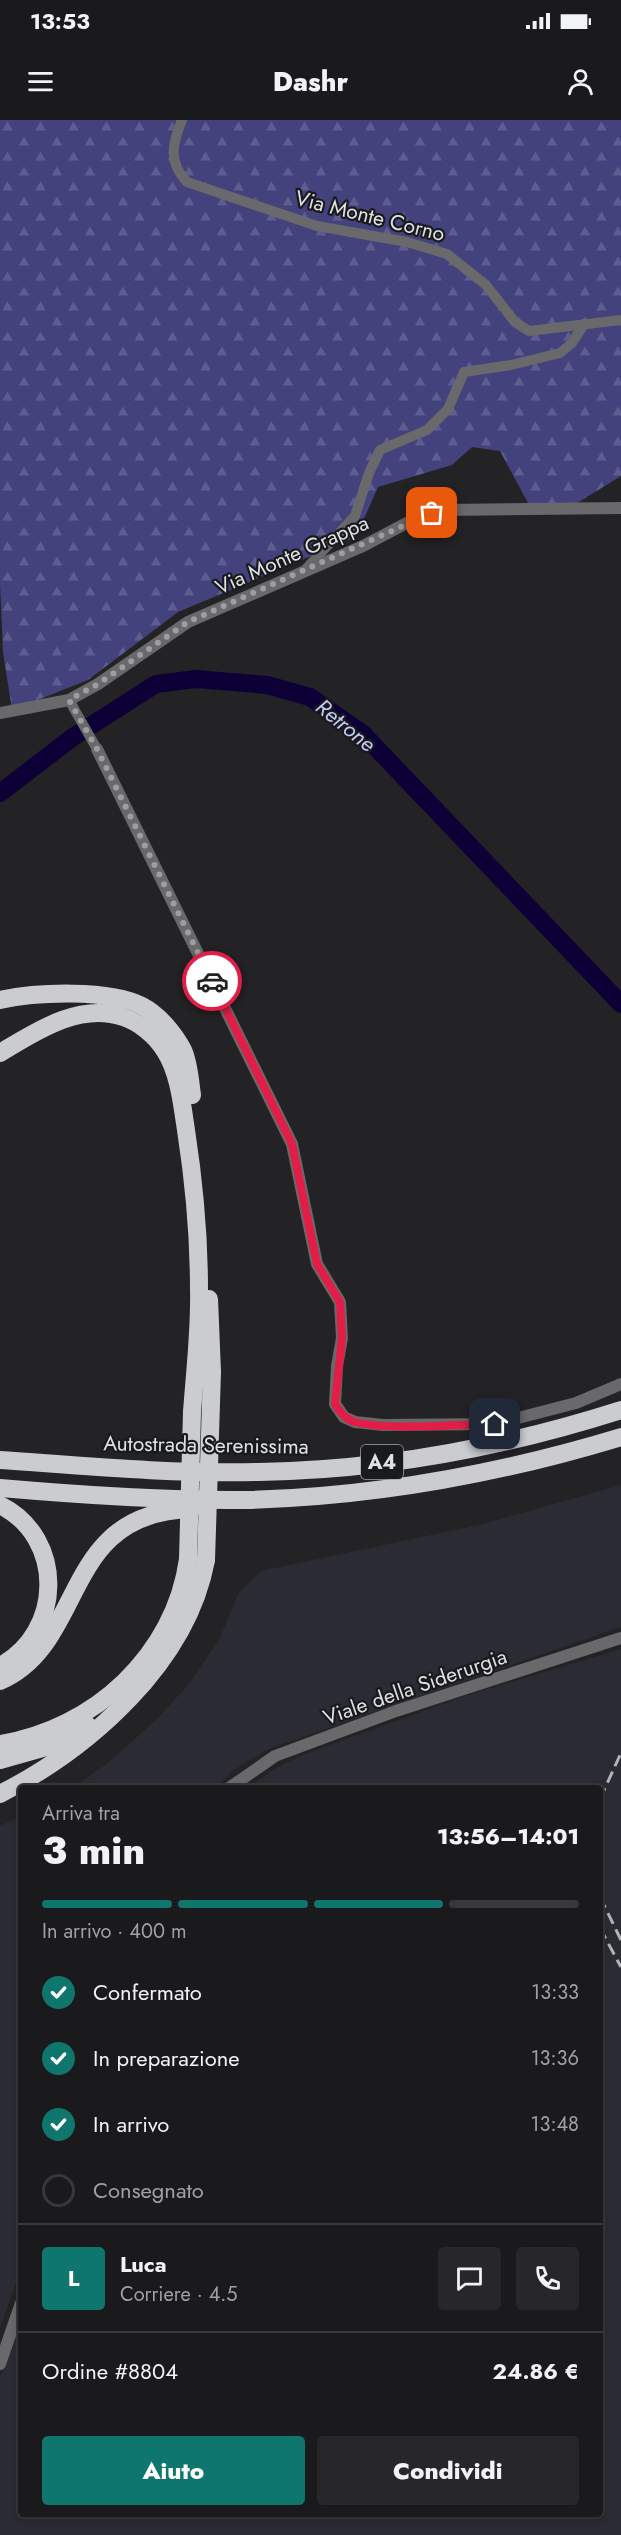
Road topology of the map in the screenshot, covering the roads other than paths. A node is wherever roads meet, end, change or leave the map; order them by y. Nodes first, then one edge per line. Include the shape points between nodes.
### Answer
1 (182, 120) edge
2 (621, 320) edge
3 (584, 324) junction
4 (621, 508) edge
5 (302, 573) junction
6 (69, 700) junction
7 (0, 713) edge
8 (97, 749) joint
9 (0, 1000) edge
10 (0, 1053) edge
11 (621, 1384) edge
12 (621, 1410) edge
13 (621, 1437) edge
14 (0, 1451) edge
15 (0, 1460) edge
16 (137, 1470) junction
17 (449, 1480) junction
18 (0, 1488) edge
19 (0, 1505) edge
20 (197, 1559) junction
21 (621, 1638) edge
22 (0, 1666) edge
23 (0, 1681) edge
24 (128, 1697) junction
25 (0, 1744) edge
26 (0, 1760) edge
27 (233, 1785) edge
28 (0, 1794) edge
29 (18, 2312) edge
30 (0, 2364) edge

1 - 3 street, Via Monte Corno via 173,144 174,163 187,182 317,226 407,242 447,254 486,285 515,322 530,331
2 - 3 street, Via Monte Corno
3 - 5 street via 560,353 464,372 448,409 427,430 380,450 355,516
4 - 5 street, Via Monte Grappa via 443,510 420,516
5 - 6 street, Via Monte Grappa via 188,622
6 - 7 street, Via Monte Grappa
6 - 8 street
8 - 11 street via 292,1144 317,1264 340,1302 342,1338 335,1404 344,1417 383,1425 495,1424 576,1403
9 - 20 highway, bridge via 47,995 111,996 142,1006 170,1030 184,1052 195,1110 207,1224 212,1372
10 - 20 highway, bridge via 49,1025 104,1013 124,1017 147,1030 165,1050 176,1077 192,1176 199,1290 192,1412
12 - 16 highway, Autostrada Serenissima / A4 via 503,1441 394,1461 259,1473
13 - 17 highway, A4
14 - 16 highway
15 - 16 highway, Autostrada Serenissima / A4
17 - 18 highway, A4 via 245,1500 94,1496
17 - 23 highway via 416,1490 343,1502 174,1510 140,1520 99,1550 40,1650 22,1669
19 - 22 highway via 21,1518 35,1536 44,1556 48,1583 44,1612 35,1635 21,1653
20 - 24 highway via 198,1592 179,1635
20 - 25 highway via 170,1619 129,1677 93,1708 65,1724 34,1737
21 - 27 street, Viale della Siderurgia via 396,1711 275,1756
24 - 26 highway via 80,1732 36,1751
24 - 28 highway via 72,1751
29 - 30 street

